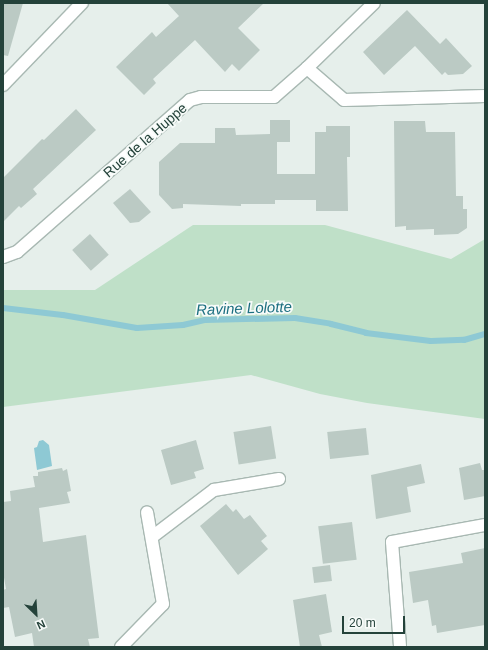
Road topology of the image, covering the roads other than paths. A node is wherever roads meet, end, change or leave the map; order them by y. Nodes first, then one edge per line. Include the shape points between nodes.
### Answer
1 (82, 3) edge
2 (374, 3) edge
3 (307, 68) junction
4 (3, 85) edge
5 (485, 96) edge
6 (3, 257) edge
7 (280, 479) dead end
8 (147, 512) dead end
9 (485, 526) edge
10 (152, 537) junction
11 (121, 647) edge
12 (400, 647) edge

1 - 4 street
2 - 3 street, Rue de la Huppe
3 - 5 street via 344,100
3 - 6 street, Rue de la Huppe via 274,97 201,97 190,100 17,252
7 - 10 street via 214,490
8 - 10 street
9 - 12 street via 392,542
10 - 11 street via 163,604

